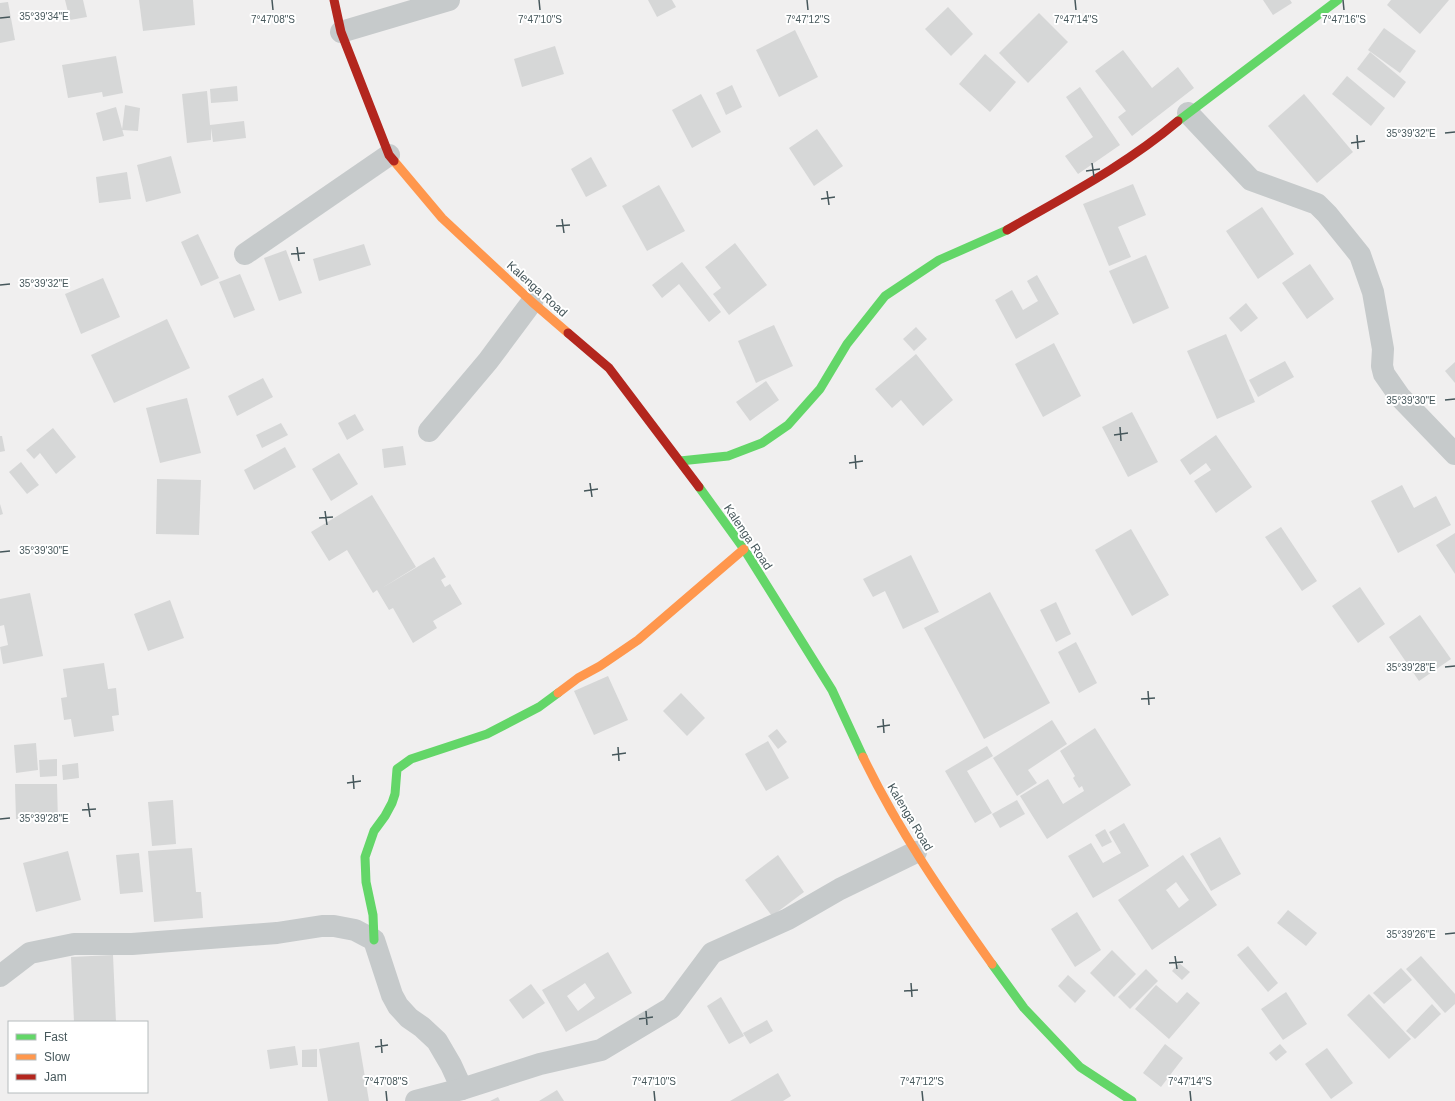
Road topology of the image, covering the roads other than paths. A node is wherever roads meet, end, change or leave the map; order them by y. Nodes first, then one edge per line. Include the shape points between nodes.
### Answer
1 (334, 0) edge
2 (449, 0) edge
3 (1338, 0) edge
4 (341, 32) junction
5 (1188, 113) junction
6 (389, 156) junction
7 (244, 254) dead end
8 (532, 302) junction
9 (429, 431) dead end
10 (1455, 454) edge
11 (680, 461) junction
12 (744, 549) junction
13 (916, 852) junction
14 (374, 940) junction
15 (0, 976) edge
16 (462, 1089) junction
17 (416, 1101) edge
18 (1132, 1101) edge

1 - 4 street, Kalenga Road
2 - 4 street
3 - 5 street
4 - 6 street, Kalenga Road
5 - 10 street via 1251,180 1317,204 1360,255 1373,292 1383,349 1384,374 1400,397
5 - 11 street via 1117,167 1007,230 939,260 885,296 847,344 820,390 788,425 762,443 728,456
6 - 7 street
6 - 8 street, Kalenga Road via 442,218
8 - 9 street via 488,361
8 - 11 street, Kalenga Road via 609,368
11 - 12 street, Kalenga Road
12 - 13 street, Kalenga Road via 832,690 874,781
12 - 14 street via 638,640 539,706 487,734 411,759 397,769 392,803 374,831 365,858
13 - 16 street via 840,889 788,919 712,953 671,1008 600,1050 540,1064
13 - 18 street, Kalenga Road via 1024,1008 1080,1067
14 - 15 street via 355,930 322,926 277,933 132,944 74,944 30,953
14 - 16 street via 398,1006 437,1041
16 - 17 street

